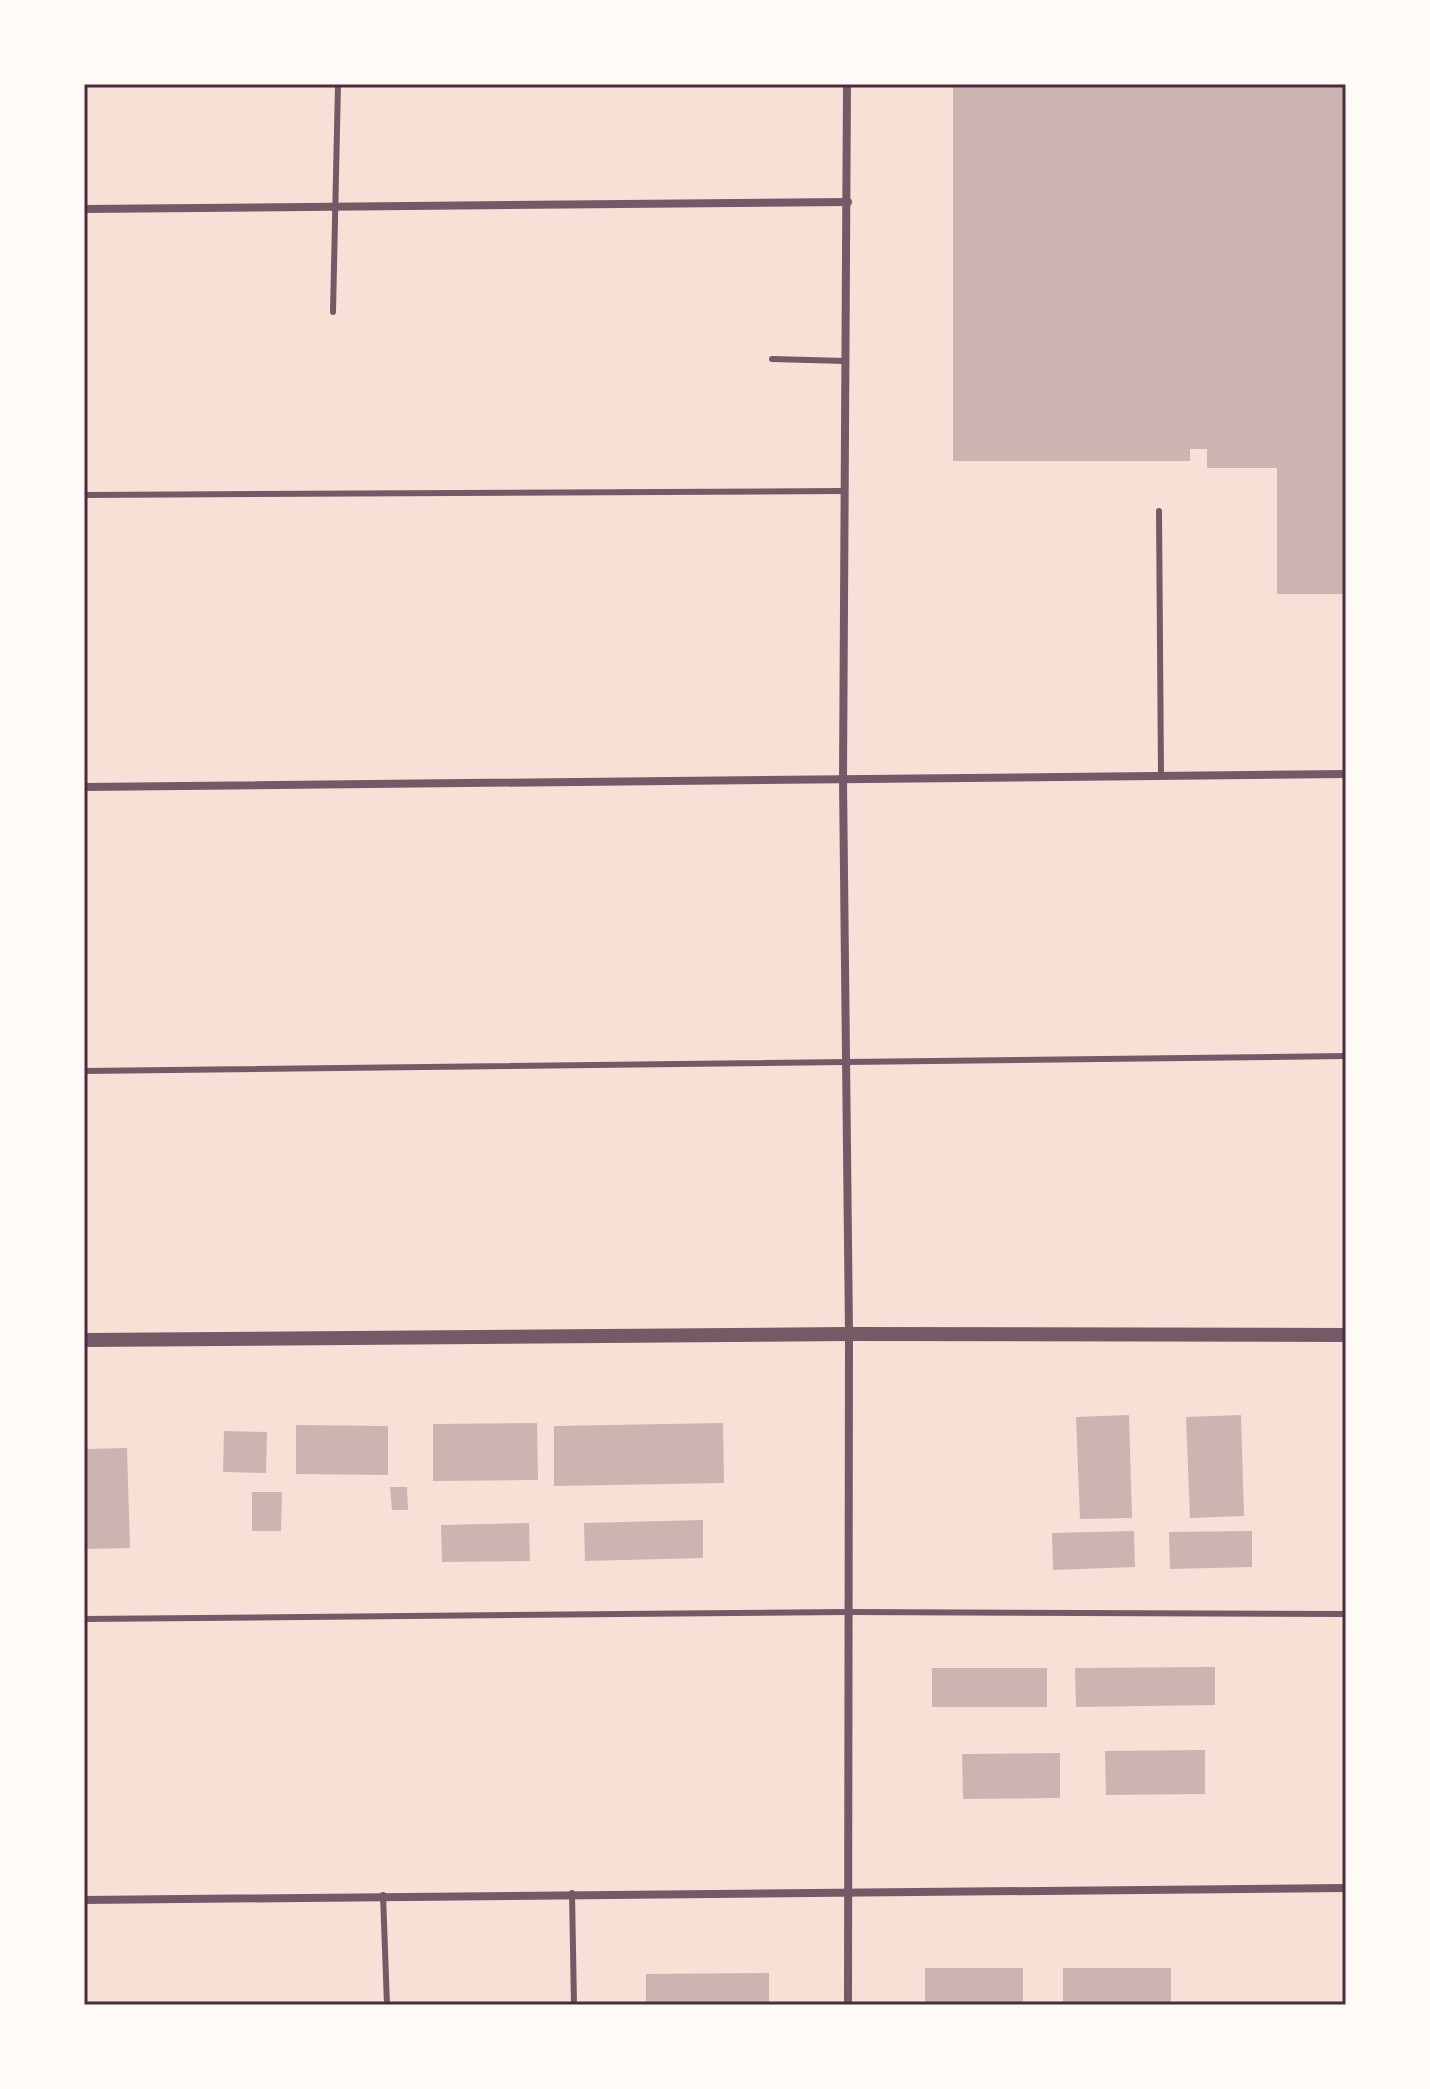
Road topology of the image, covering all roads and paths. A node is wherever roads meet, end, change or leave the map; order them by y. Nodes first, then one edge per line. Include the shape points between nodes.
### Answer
1 (338, 84) edge
2 (847, 84) edge
3 (848, 202) junction
4 (338, 206) junction
5 (84, 209) edge
6 (333, 312) dead end
7 (772, 359) dead end
8 (845, 361) junction
9 (843, 491) junction
10 (84, 495) edge
11 (1159, 511) dead end
12 (1346, 774) edge
13 (1161, 776) junction
14 (843, 780) junction
15 (84, 787) edge
16 (1346, 1056) edge
17 (846, 1062) junction
18 (84, 1071) edge
19 (849, 1334) junction
20 (1346, 1335) edge
21 (84, 1340) edge
22 (848, 1612) junction
23 (1346, 1614) edge
24 (84, 1619) edge
25 (1346, 1888) edge
26 (846, 1890) junction
27 (572, 1893) junction
28 (383, 1895) junction
29 (84, 1900) edge
30 (387, 2005) edge
31 (574, 2005) edge
32 (848, 2005) edge

1 - 4 lane
2 - 3 street
3 - 4 street
3 - 8 street
4 - 5 street
4 - 6 lane
7 - 8 lane
8 - 9 street
9 - 10 lane
9 - 14 street
11 - 13 lane
12 - 13 street
13 - 14 street
14 - 15 street
14 - 17 street
16 - 17 lane
17 - 18 lane
17 - 19 street
19 - 20 street
19 - 21 street
19 - 22 street
22 - 23 lane
22 - 24 lane
22 - 26 street
25 - 26 street
26 - 27 street
26 - 32 street
27 - 28 street
27 - 31 lane
28 - 29 street
28 - 30 lane

